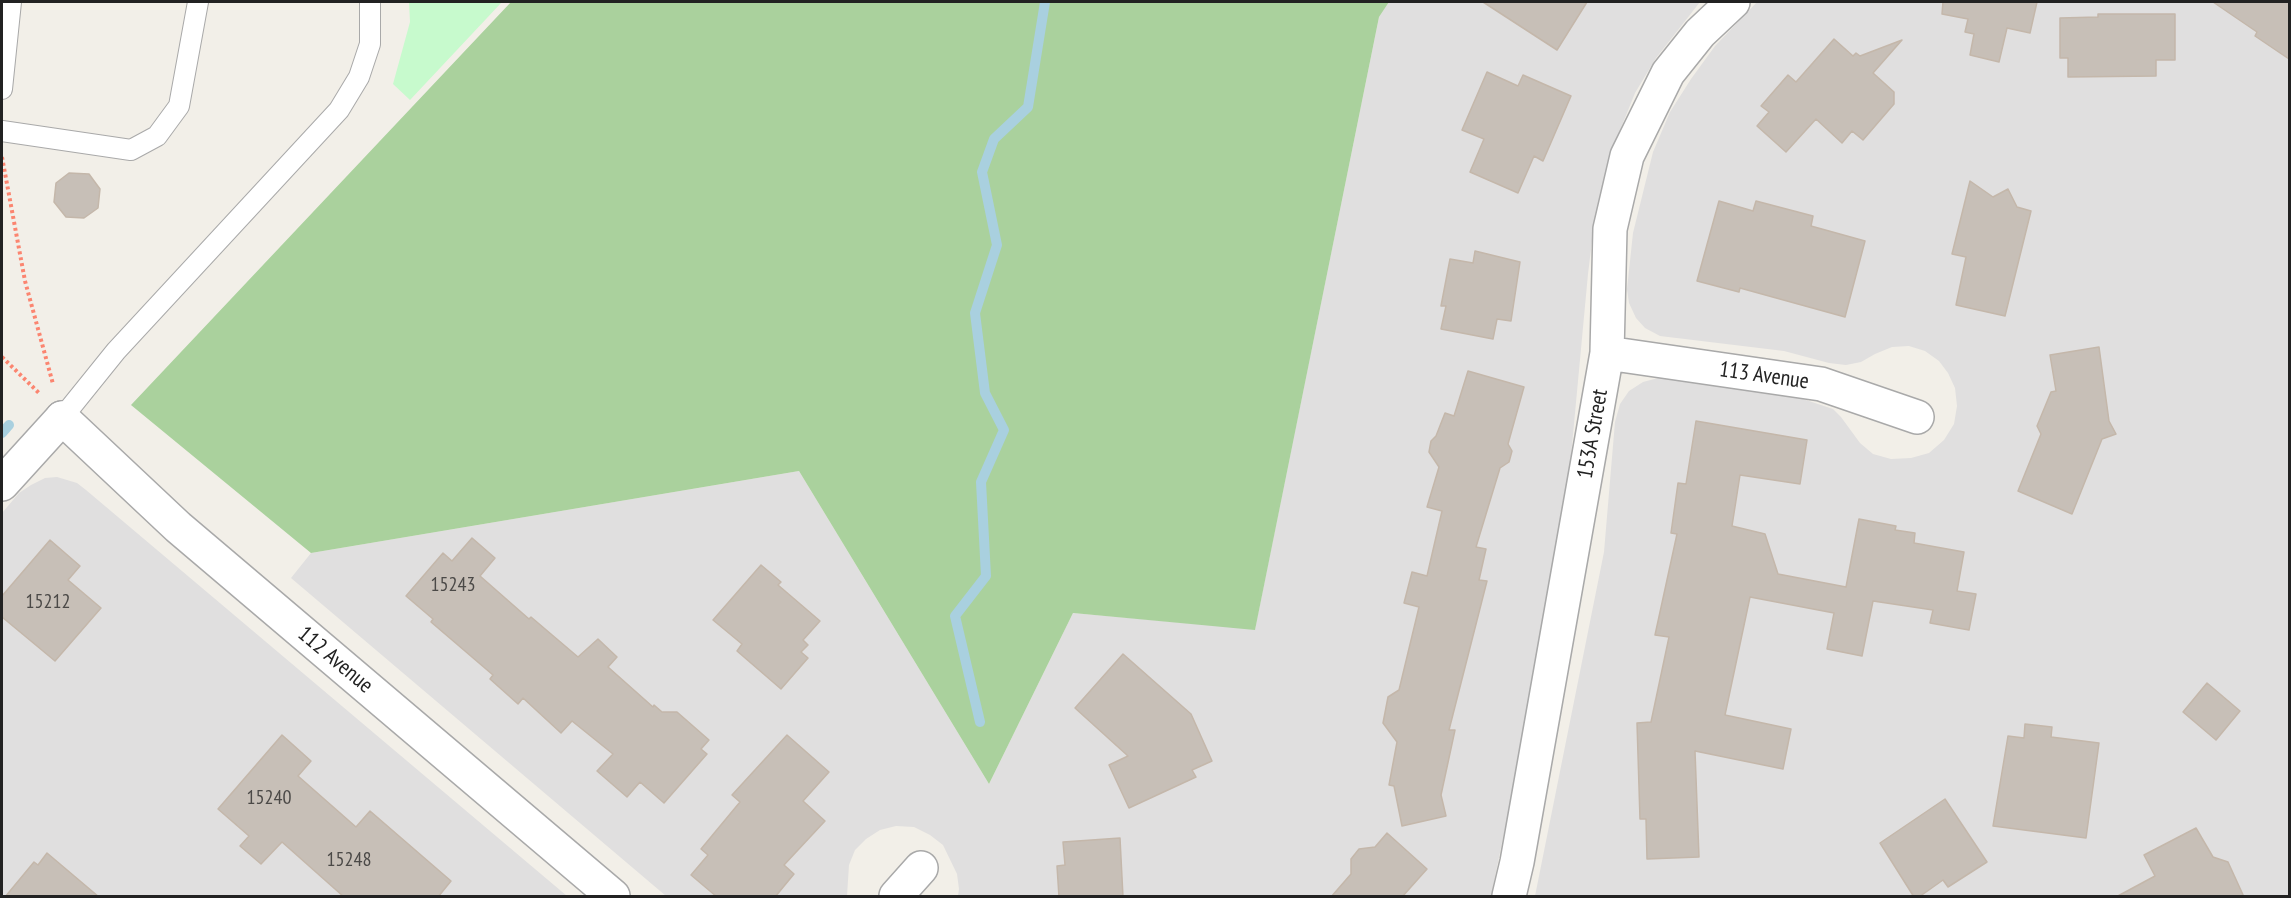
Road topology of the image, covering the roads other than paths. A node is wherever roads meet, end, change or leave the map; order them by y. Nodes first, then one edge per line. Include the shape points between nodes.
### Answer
1 (11, 2) edge
2 (198, 2) edge
3 (370, 2) edge
4 (1733, 2) edge
5 (2, 89) edge
6 (2, 131) edge
7 (1607, 353) junction
8 (1917, 417) dead end
9 (62, 418) junction
10 (2, 484) edge
11 (921, 868) dead end
12 (613, 897) edge
13 (896, 897) edge
14 (1509, 897) edge

1 - 5 lane
2 - 6 lane via 179,106 158,136 131,150
3 - 9 lane via 370,44 359,77 339,110 116,351
4 - 7 street, 153A Street via 1700,33 1668,73 1627,156 1610,229
7 - 8 street, 113 Avenue via 1821,384
7 - 14 street, 153A Street
9 - 10 street
9 - 12 street, 112 Avenue via 177,527
11 - 13 street

